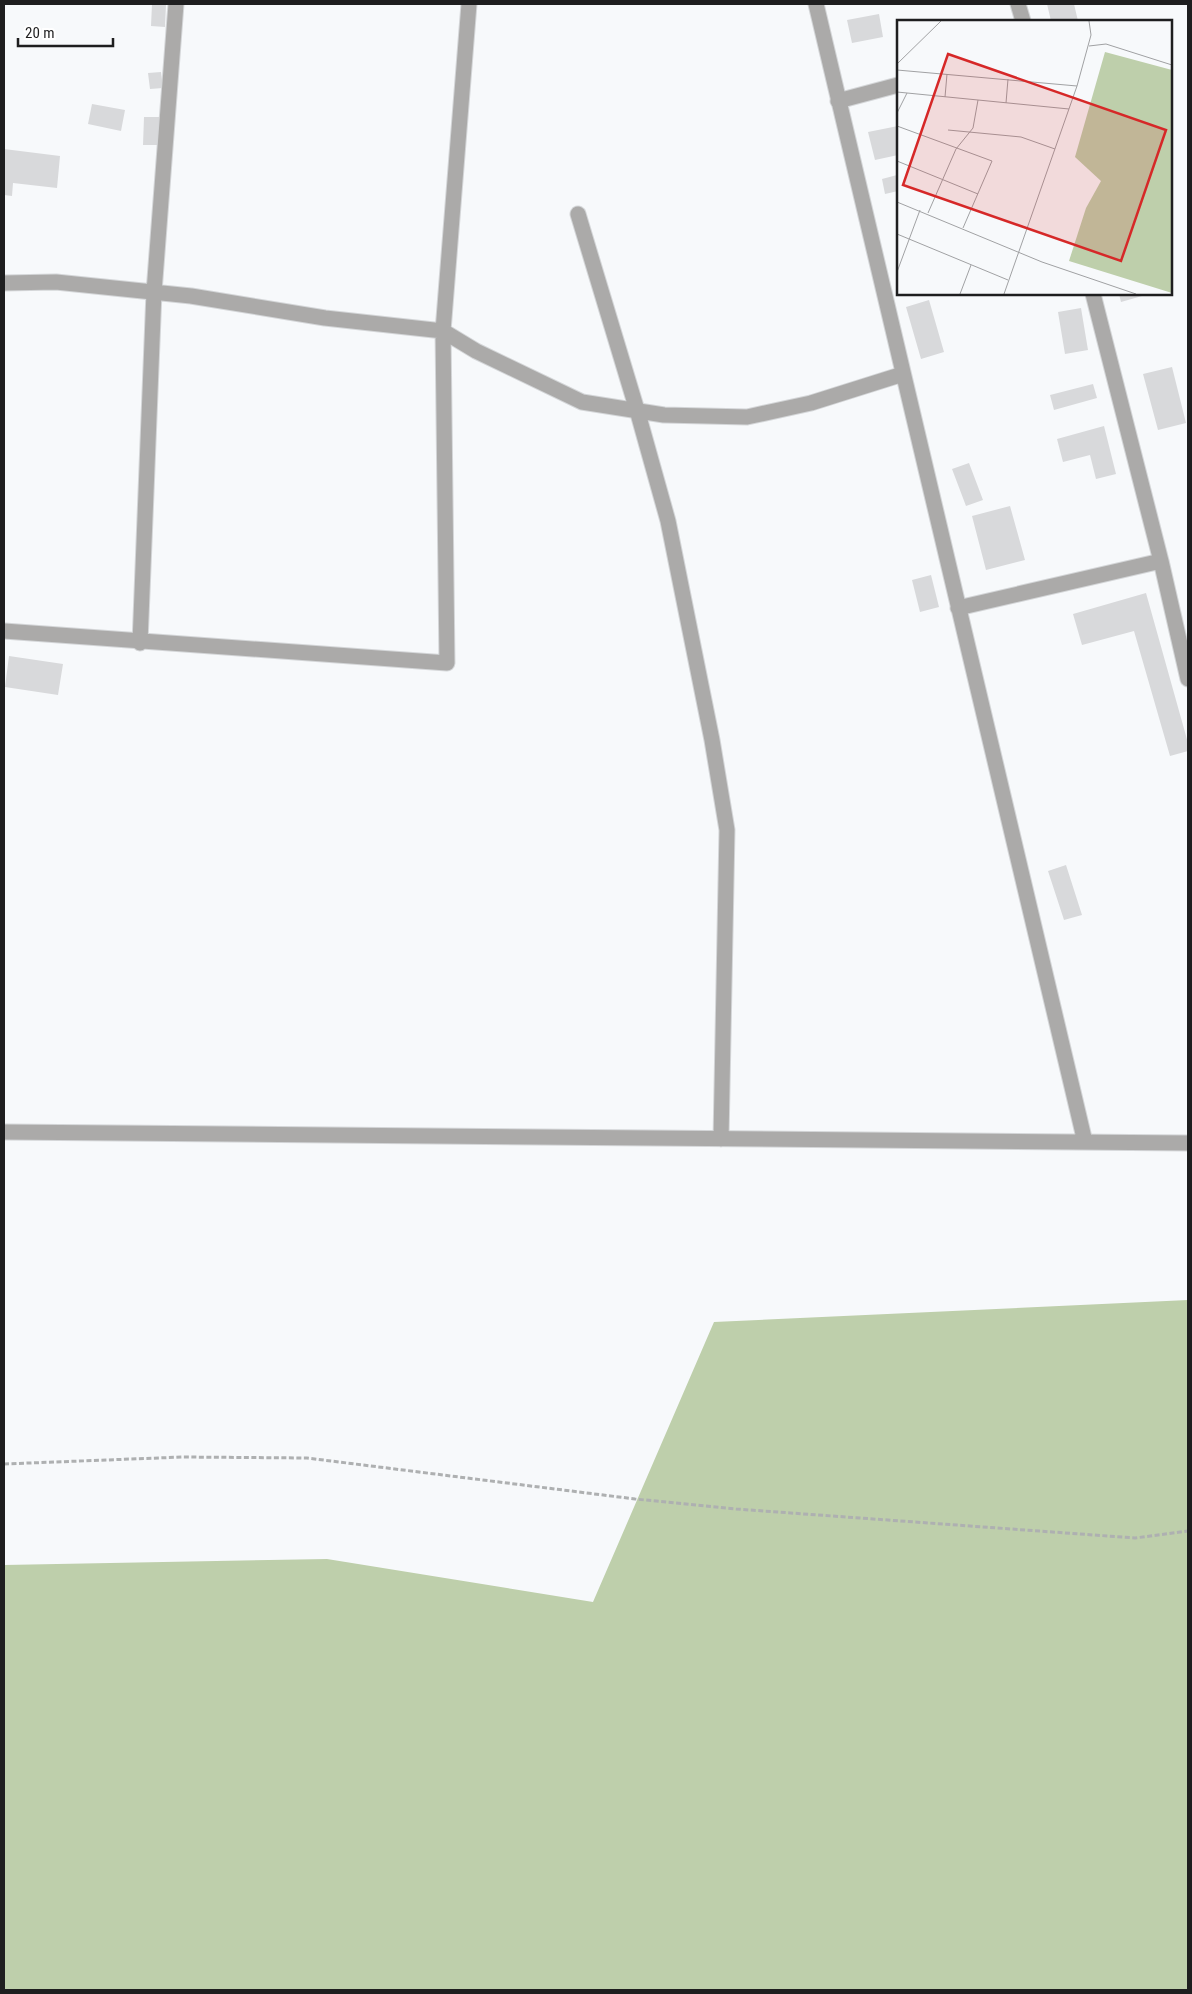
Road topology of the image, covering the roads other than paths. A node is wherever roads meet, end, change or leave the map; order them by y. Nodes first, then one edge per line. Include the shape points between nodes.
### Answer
1 (176, 4) edge
2 (469, 4) edge
3 (816, 4) edge
4 (1018, 4) edge
5 (1023, 20) edge
6 (897, 85) edge
7 (838, 100) junction
8 (578, 214) dead end
9 (4, 283) edge
10 (154, 292) junction
11 (1093, 295) edge
12 (443, 331) junction
13 (903, 374) junction
14 (637, 410) junction
15 (1161, 561) junction
16 (958, 608) junction
17 (4, 631) edge
18 (140, 643) junction
19 (1188, 679) edge
20 (4, 1132) edge
21 (721, 1139) junction
22 (1085, 1142) junction
23 (1188, 1143) edge

1 - 10 street
2 - 12 street
3 - 7 street
4 - 5 street
6 - 7 street
7 - 13 street
8 - 14 street
9 - 10 street via 56,282
10 - 12 street via 325,318
10 - 18 street
11 - 15 street
12 - 14 street via 476,351 582,402
12 - 18 street via 447,663
13 - 14 street via 811,403 747,418 664,415
13 - 16 street
14 - 21 street via 668,522 727,830
15 - 16 street
15 - 19 street
16 - 22 street
17 - 18 street
20 - 21 street
21 - 22 street
22 - 23 street

